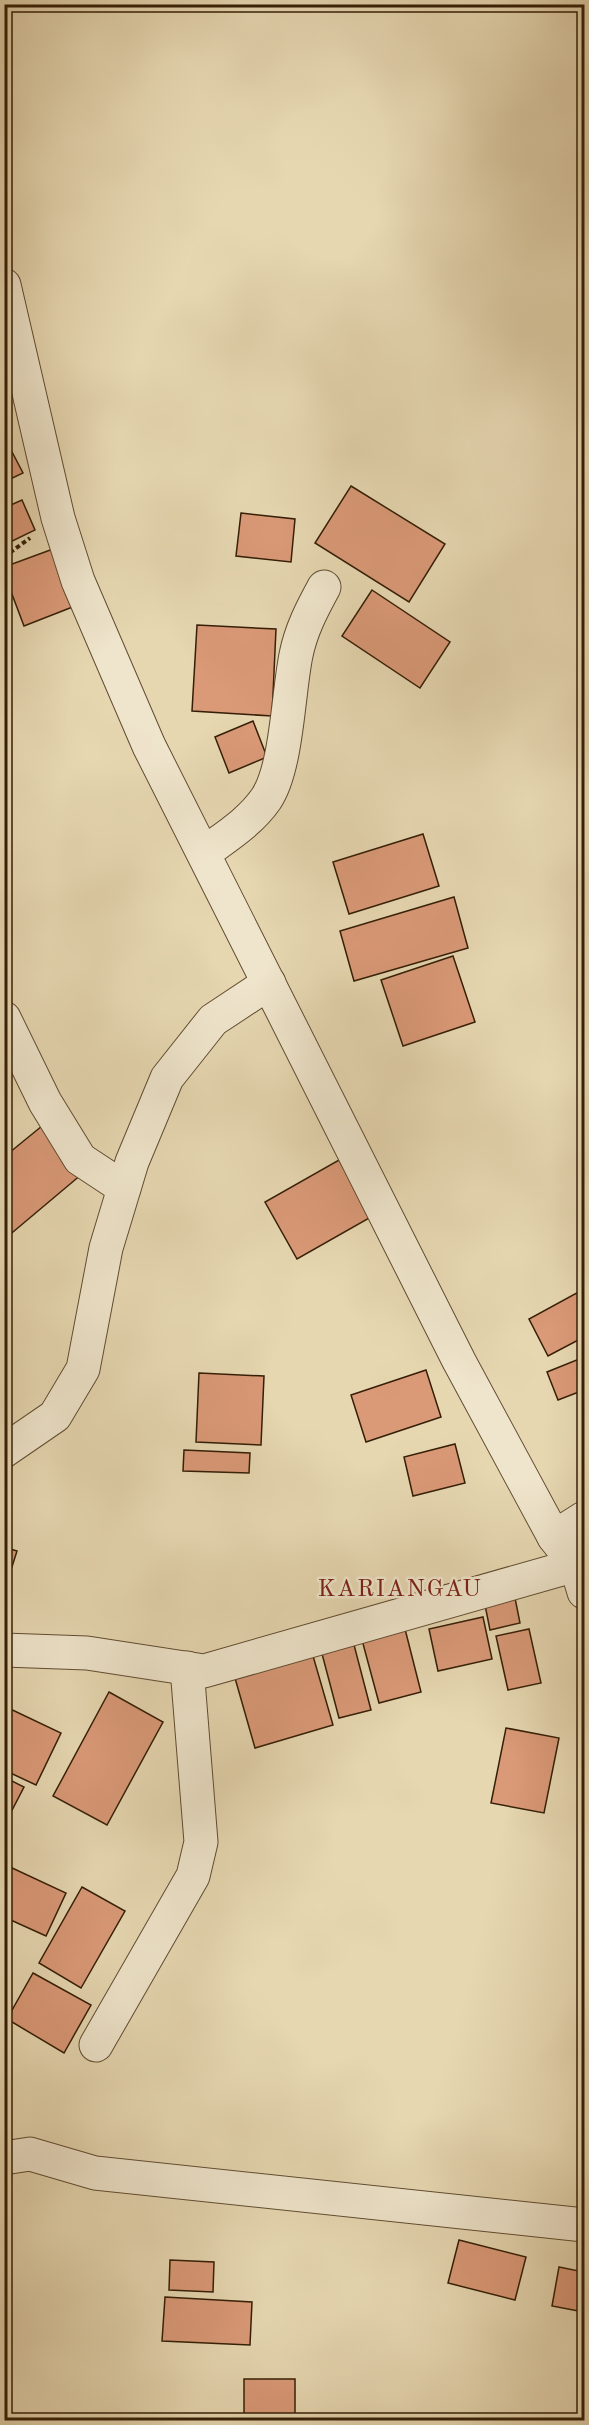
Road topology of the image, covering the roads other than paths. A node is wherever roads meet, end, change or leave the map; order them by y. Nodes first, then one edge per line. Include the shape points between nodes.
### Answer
1 (4, 285) edge
2 (324, 587) dead end
3 (204, 853) junction
4 (269, 983) junction
5 (4, 1018) edge
6 (124, 1188) junction
7 (4, 1451) edge
8 (585, 1518) edge
9 (554, 1537) junction
10 (580, 1579) edge
11 (4, 1650) edge
12 (187, 1668) junction
13 (96, 2045) dead end
14 (4, 2158) edge
15 (585, 2225) edge

1 - 3 street via 58,518 78,581 149,746
2 - 3 street via 306,619 296,654 278,771 268,796 251,818
3 - 4 street
4 - 6 street via 213,1020 167,1078
4 - 9 street via 459,1360
5 - 6 street via 45,1102 80,1159
6 - 7 street via 106,1248 83,1369 55,1416
8 - 9 street
9 - 10 street
10 - 12 street via 204,1671
11 - 12 street via 87,1653
12 - 13 street via 201,1842 193,1876
14 - 15 street via 30,2154 95,2173

